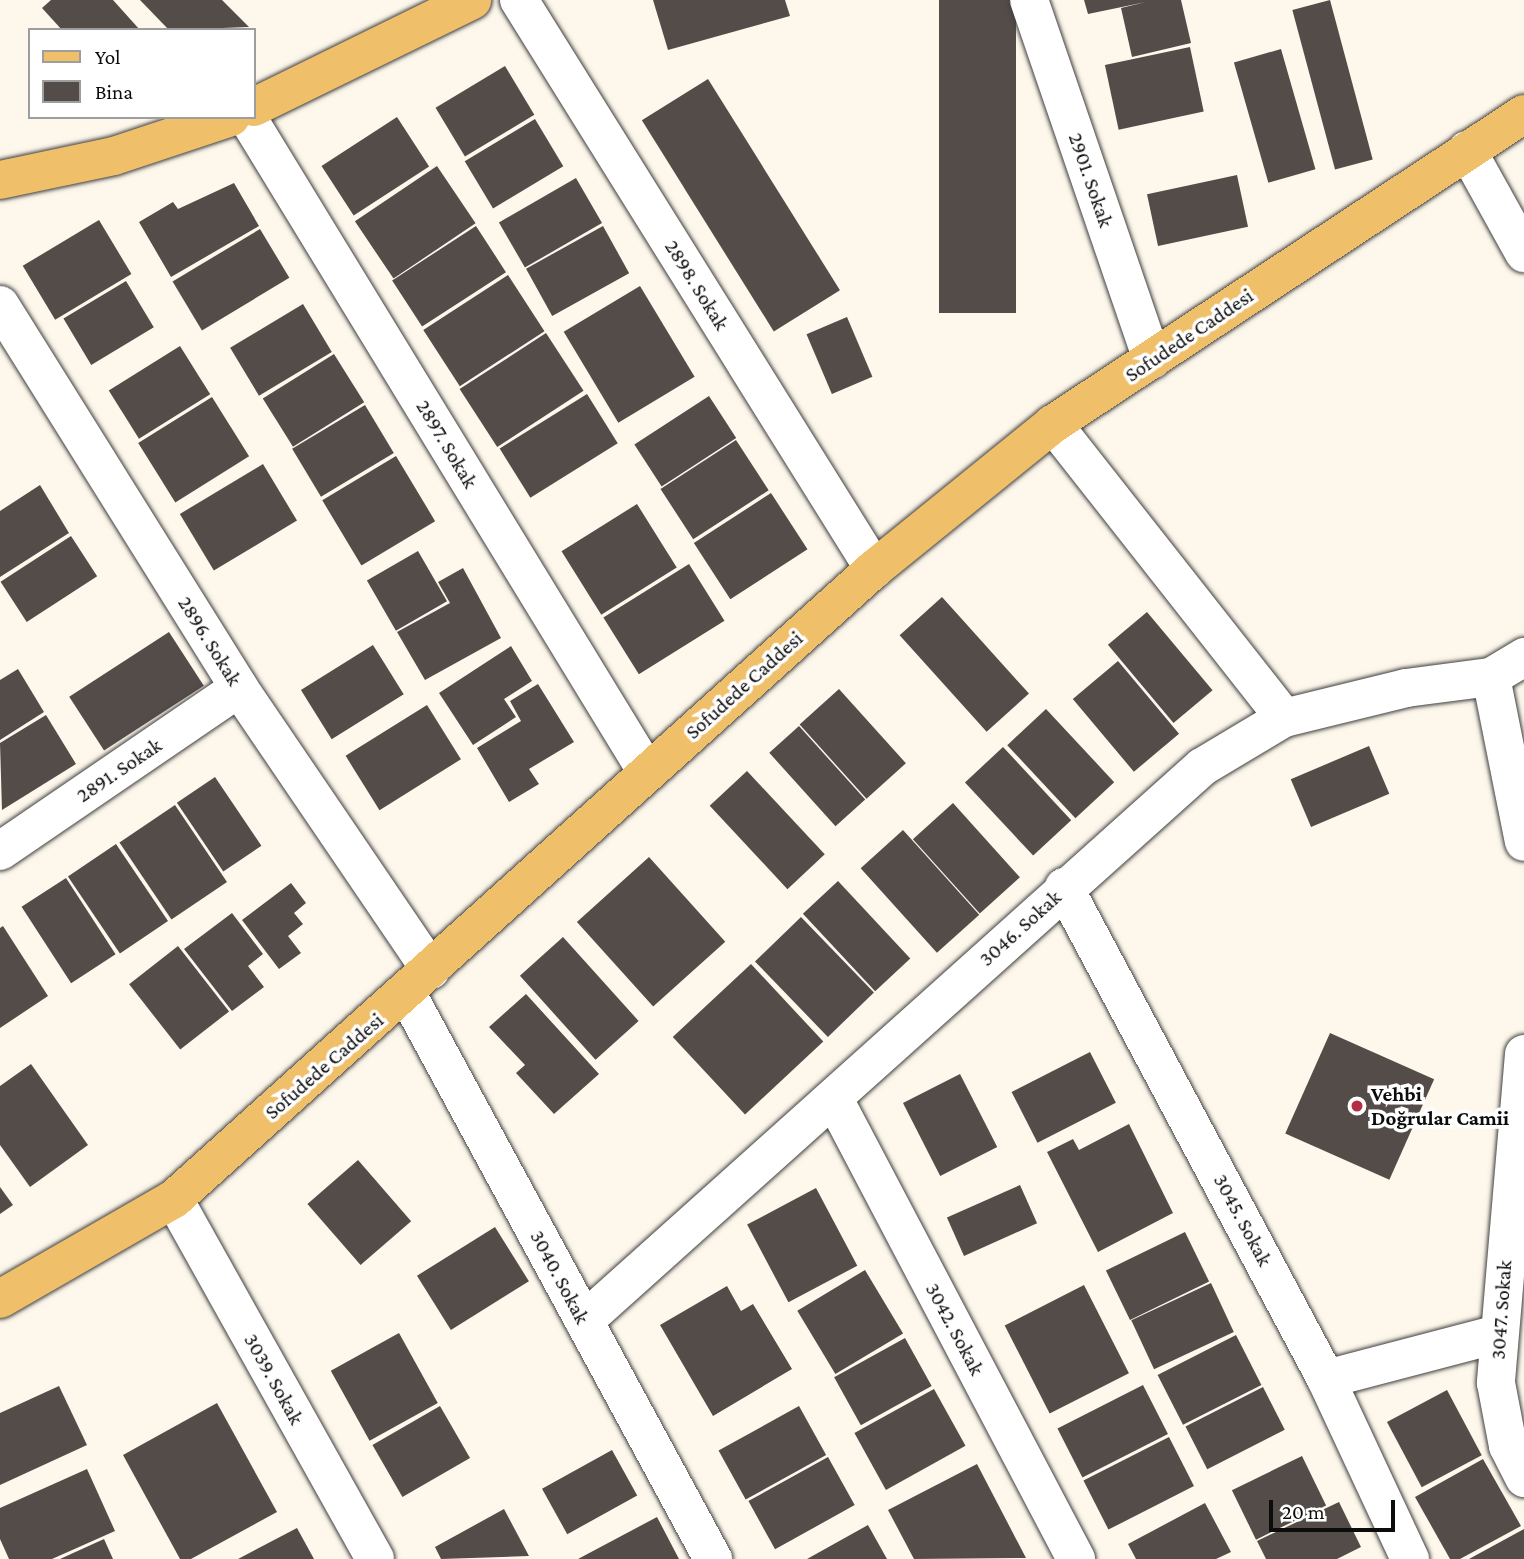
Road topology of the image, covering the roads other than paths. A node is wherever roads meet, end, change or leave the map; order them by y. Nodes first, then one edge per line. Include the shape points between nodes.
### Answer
1 (472, 0) edge
2 (519, 0) edge
3 (1029, 0) edge
4 (256, 106) edge
5 (1524, 114) edge
6 (225, 119) edge
7 (248, 119) edge
8 (1467, 150) junction
9 (0, 180) edge
10 (1524, 253) edge
11 (0, 305) edge
12 (1152, 360) junction
13 (1053, 424) junction
14 (874, 569) junction
15 (1524, 657) edge
16 (1491, 677) junction
17 (239, 688) junction
18 (1284, 718) junction
19 (647, 772) junction
20 (1524, 842) edge
21 (0, 851) edge
22 (1064, 887) junction
23 (419, 982) junction
24 (1524, 1054) edge
25 (834, 1099) junction
26 (174, 1199) junction
27 (0, 1299) edge
28 (584, 1321) junction
29 (1497, 1334) junction
30 (1326, 1379) junction
31 (1524, 1478) edge
32 (375, 1559) edge
33 (713, 1559) edge
34 (1076, 1559) edge
35 (1409, 1559) edge

1 - 4 main road
2 - 14 street, 2898. Sokak
3 - 12 street, 2901. Sokak
5 - 8 main road, Sofudede Caddesi
6 - 9 main road via 114,156
7 - 19 street, 2897. Sokak
8 - 10 street
8 - 12 main road, Sofudede Caddesi
11 - 17 street, 2896. Sokak
12 - 13 main road, Sofudede Caddesi
13 - 14 main road, Sofudede Caddesi
13 - 18 street
14 - 19 main road, Sofudede Caddesi
15 - 16 street, 3046. Sokak
16 - 18 street, 3046. Sokak via 1406,688
16 - 20 street
17 - 21 street, 2891. Sokak
17 - 23 street, 2896. Sokak
18 - 22 street, 3046. Sokak via 1202,767
19 - 23 main road, Sofudede Caddesi
22 - 25 street, 3046. Sokak
22 - 30 street, 3045. Sokak
23 - 26 main road, Sofudede Caddesi
23 - 28 street, 3040. Sokak
24 - 29 street, 3047. Sokak
25 - 28 street, 3046. Sokak
25 - 34 street, 3042. Sokak
26 - 27 main road, Sofudede Caddesi
26 - 32 street, 3039. Sokak
28 - 33 street, 3040. Sokak
29 - 30 street
29 - 31 street, 3047. Sokak via 1499,1408 1508,1446
30 - 35 street, 3045. Sokak

